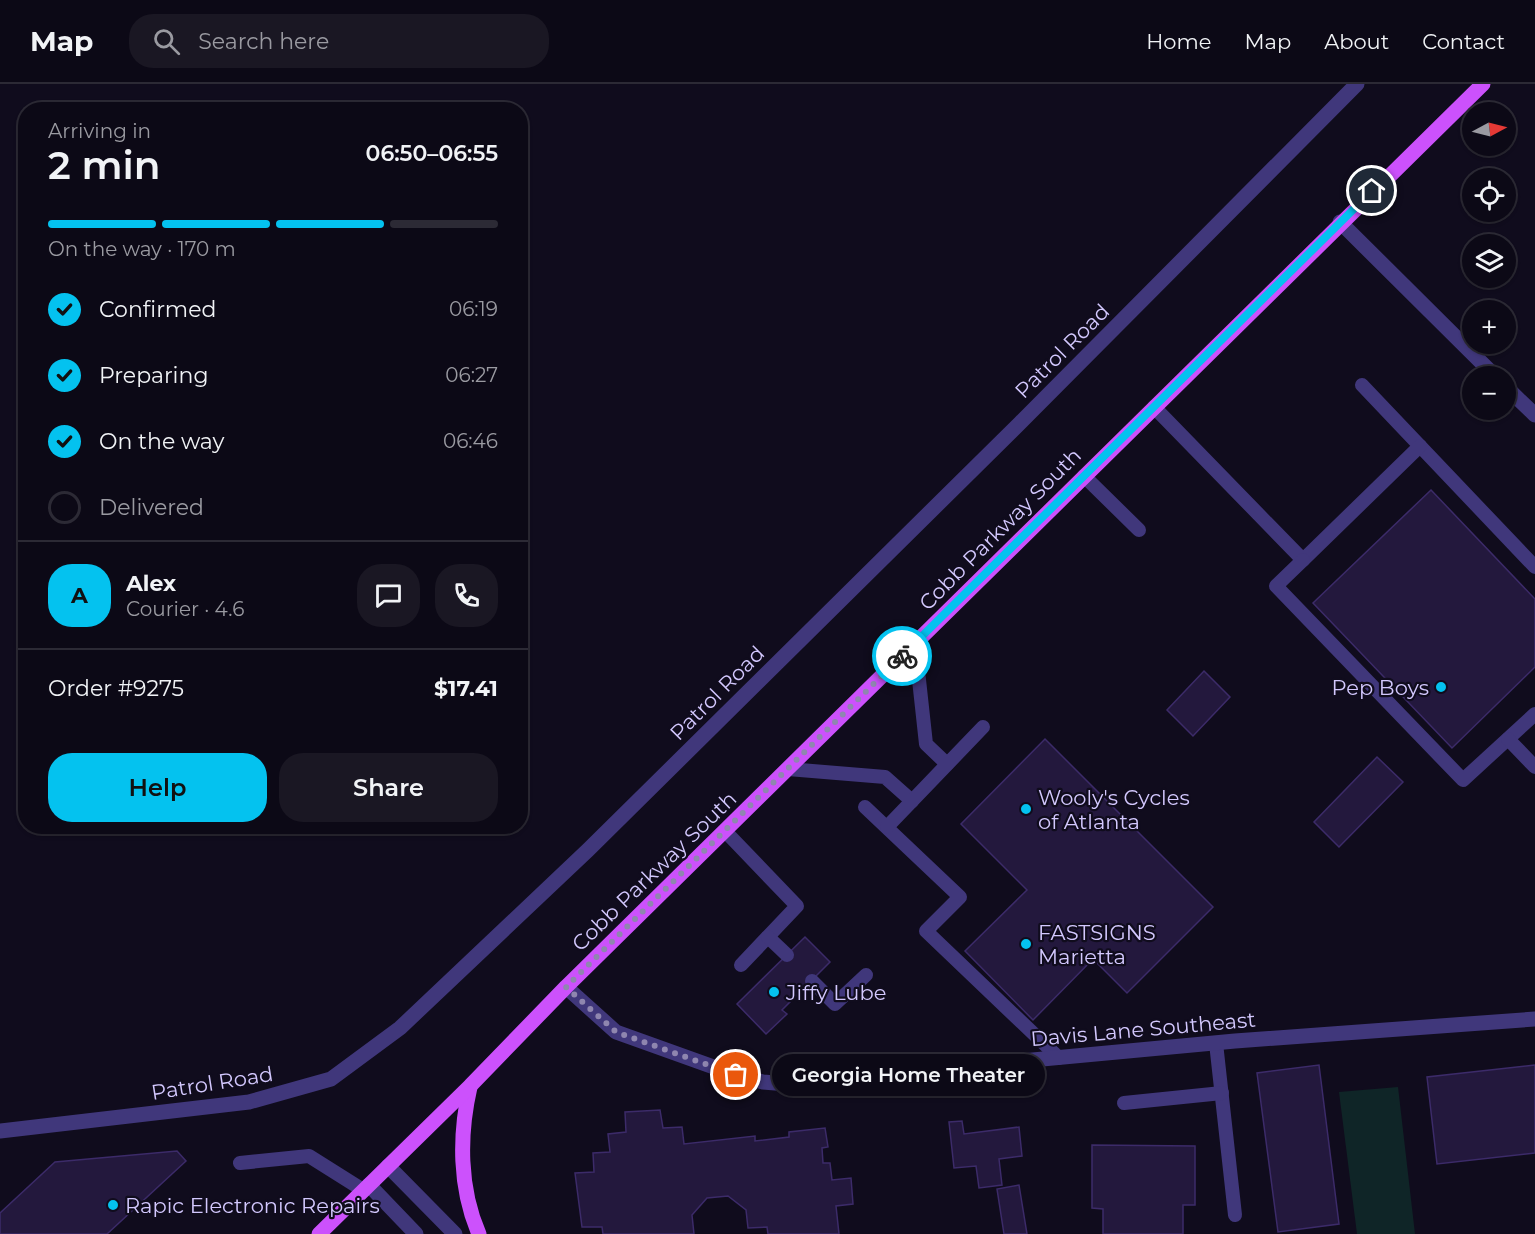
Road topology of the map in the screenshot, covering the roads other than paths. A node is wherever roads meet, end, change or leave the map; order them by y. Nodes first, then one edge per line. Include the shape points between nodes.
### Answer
1 (1357, 84) edge
2 (1483, 84) edge
3 (1340, 222) junction
4 (1486, 366) edge
5 (1362, 386) dead end
6 (1516, 397) edge
7 (1154, 407) junction
8 (1535, 415) edge
9 (1420, 446) junction
10 (1084, 476) junction
11 (1139, 530) dead end
12 (1303, 560) junction
13 (1535, 567) edge
14 (915, 643) junction
15 (1535, 714) edge
16 (983, 727) dead end
17 (1508, 739) junction
18 (947, 764) junction
19 (1535, 767) edge
20 (788, 769) junction
21 (912, 801) junction
22 (865, 807) dead end
23 (887, 827) junction
24 (724, 831) junction
25 (768, 937) junction
26 (787, 955) dead end
27 (741, 965) dead end
28 (866, 975) dead end
29 (812, 981) dead end
30 (566, 987) junction
31 (1535, 1019) edge
32 (1216, 1043) junction
33 (1059, 1058) junction
34 (470, 1086) junction
35 (1222, 1093) junction
36 (1124, 1103) dead end
37 (0, 1131) edge
38 (240, 1163) dead end
39 (388, 1166) junction
40 (366, 1188) junction
41 (1235, 1215) dead end
42 (319, 1234) edge
43 (416, 1234) edge
44 (455, 1234) edge
45 (479, 1234) edge

1 - 37 street, Patrol Road via 588,850 400,1028 331,1079 288,1092 249,1102
2 - 3 main road, Cobb Parkway South
3 - 4 street
3 - 7 main road, Cobb Parkway South
5 - 9 lane
6 - 8 street
7 - 10 main road, Cobb Parkway South
7 - 12 lane
9 - 12 lane
9 - 13 lane
10 - 11 lane
10 - 14 main road, Cobb Parkway South
12 - 17 lane via 1276,586 1463,780
14 - 18 lane via 926,744
14 - 20 main road, Cobb Parkway South
15 - 17 lane
16 - 18 lane
17 - 19 lane
18 - 21 lane
20 - 21 lane via 885,777
20 - 24 main road, Cobb Parkway South
21 - 23 lane
22 - 23 lane
23 - 33 lane via 960,897 926,931
24 - 25 lane via 797,906
24 - 30 main road, Cobb Parkway South
25 - 26 lane
25 - 27 lane
28 - 29 lane via 835,1005
30 - 33 street, Davis Lane Southeast via 616,1032 763,1082 812,1083
30 - 34 main road, Cobb Parkway South
31 - 32 street, Davis Lane Southeast
32 - 33 street, Davis Lane Southeast
32 - 35 lane
34 - 39 main road, Cobb Parkway South
34 - 45 main road via 462,1152 469,1201
35 - 36 lane
35 - 41 lane
38 - 40 lane via 309,1156
39 - 40 main road, Cobb Parkway South
39 - 44 street
40 - 42 main road, Cobb Parkway South
40 - 43 street

